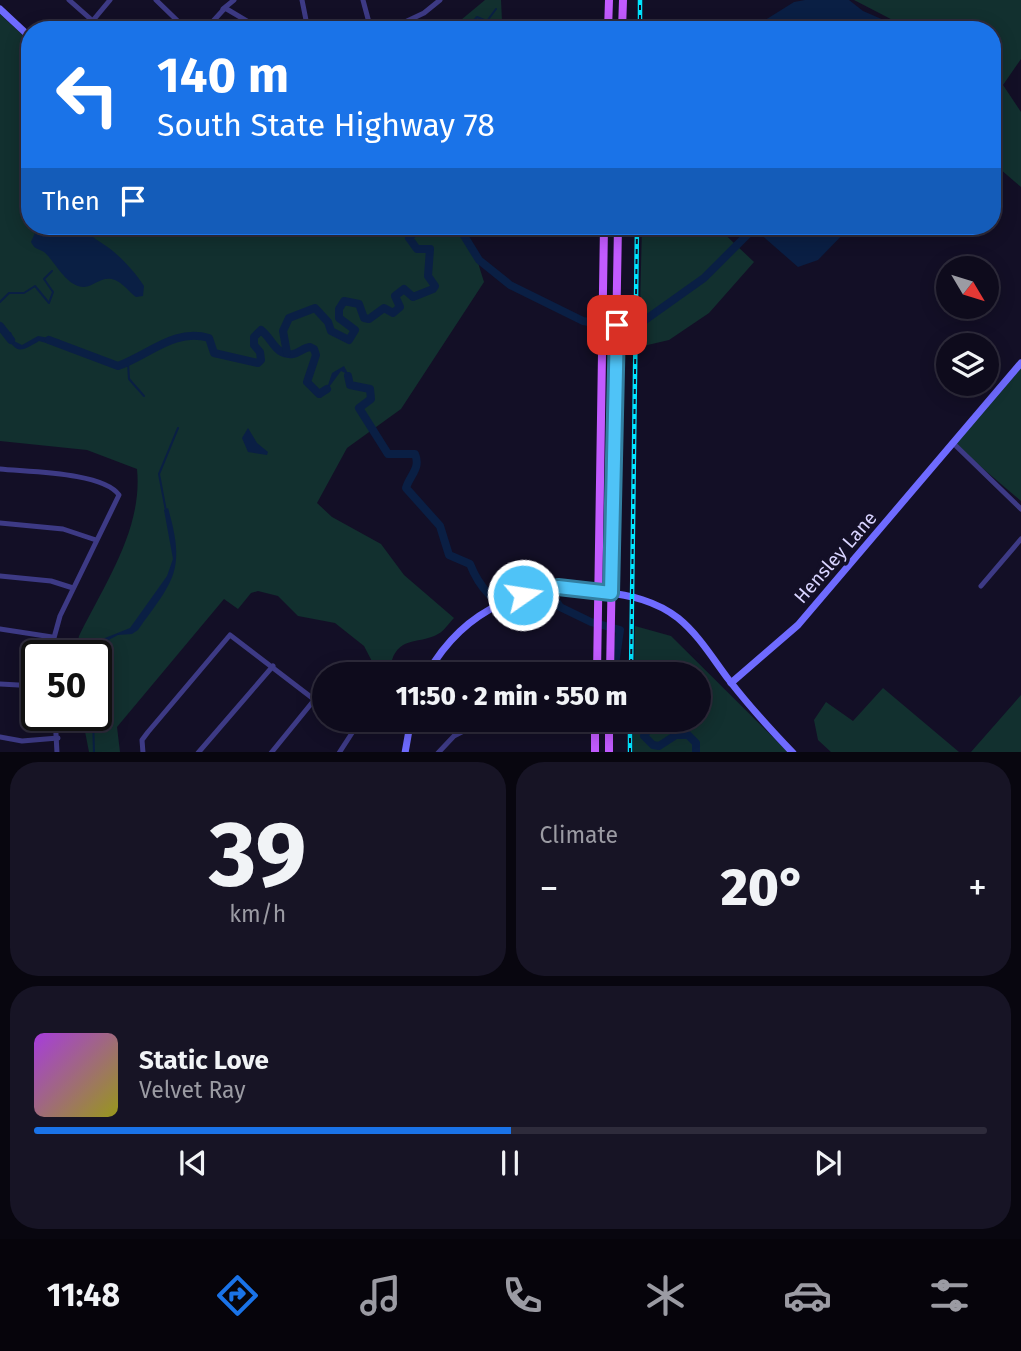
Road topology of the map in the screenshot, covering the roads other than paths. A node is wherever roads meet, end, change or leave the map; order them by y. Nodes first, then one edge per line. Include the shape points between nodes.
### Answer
1 (69, 0) edge
2 (110, 0) edge
3 (156, 0) edge
4 (234, 0) edge
5 (302, 0) edge
6 (363, 0) edge
7 (427, 0) edge
8 (440, 0) edge
9 (609, 0) edge
10 (623, 0) edge
11 (433, 6) junction
12 (0, 9) edge
13 (225, 9) junction
14 (92, 21) joint
15 (178, 21) edge
16 (214, 21) edge
17 (246, 21) edge
18 (306, 21) edge
19 (369, 21) edge
20 (405, 21) edge
21 (608, 21) edge
22 (622, 21) edge
23 (21, 29) edge
24 (604, 235) edge
25 (618, 235) edge
26 (1021, 363) edge
27 (953, 443) junction
28 (0, 469) edge
29 (1021, 509) edge
30 (0, 523) edge
31 (1021, 538) edge
32 (96, 540) junction
33 (0, 576) edge
34 (981, 586) dead end
35 (73, 588) junction
36 (598, 591) junction
37 (611, 593) junction
38 (0, 629) edge
39 (52, 636) junction
40 (51, 640) edge
41 (434, 662) edge
42 (597, 662) edge
43 (610, 662) edge
44 (273, 666) junction
45 (731, 683) junction
46 (0, 684) edge
47 (21, 685) edge
48 (312, 697) edge
49 (312, 703) edge
50 (57, 731) edge
51 (351, 732) edge
52 (409, 732) edge
53 (462, 732) edge
54 (595, 732) edge
55 (609, 732) edge
56 (0, 737) edge
57 (58, 738) junction
58 (57, 752) edge
59 (143, 752) edge
60 (198, 752) edge
61 (271, 752) edge
62 (339, 752) edge
63 (405, 752) edge
64 (438, 752) edge
65 (595, 752) edge
66 (609, 752) edge
67 (793, 752) edge

1 - 14 street
2 - 14 street
3 - 15 street
4 - 13 street
5 - 18 street
6 - 19 street
7 - 11 street
8 - 11 street
9 - 21 main road
10 - 22 main road
11 - 20 street
12 - 23 street
13 - 16 street
13 - 17 street
24 - 36 main road
25 - 37 main road
26 - 27 street, Hensley Lane
27 - 29 street
27 - 45 street, Hensley Lane via 797,625
28 - 32 street via 84,478 113,489 119,498
30 - 32 street via 63,529
31 - 34 street
32 - 35 street
33 - 35 street via 51,580
35 - 39 street
36 - 37 street
36 - 41 street via 558,587 507,601 468,624
36 - 42 main road
37 - 43 main road
37 - 45 street via 651,602 677,617
38 - 39 street
39 - 40 street
44 - 48 street
44 - 59 street via 235,636 227,636 142,740
44 - 60 street
45 - 67 street
46 - 47 street
49 - 61 street
50 - 57 street
51 - 62 street
52 - 63 street
53 - 64 street
54 - 65 main road
55 - 66 main road
56 - 57 street
57 - 58 street

